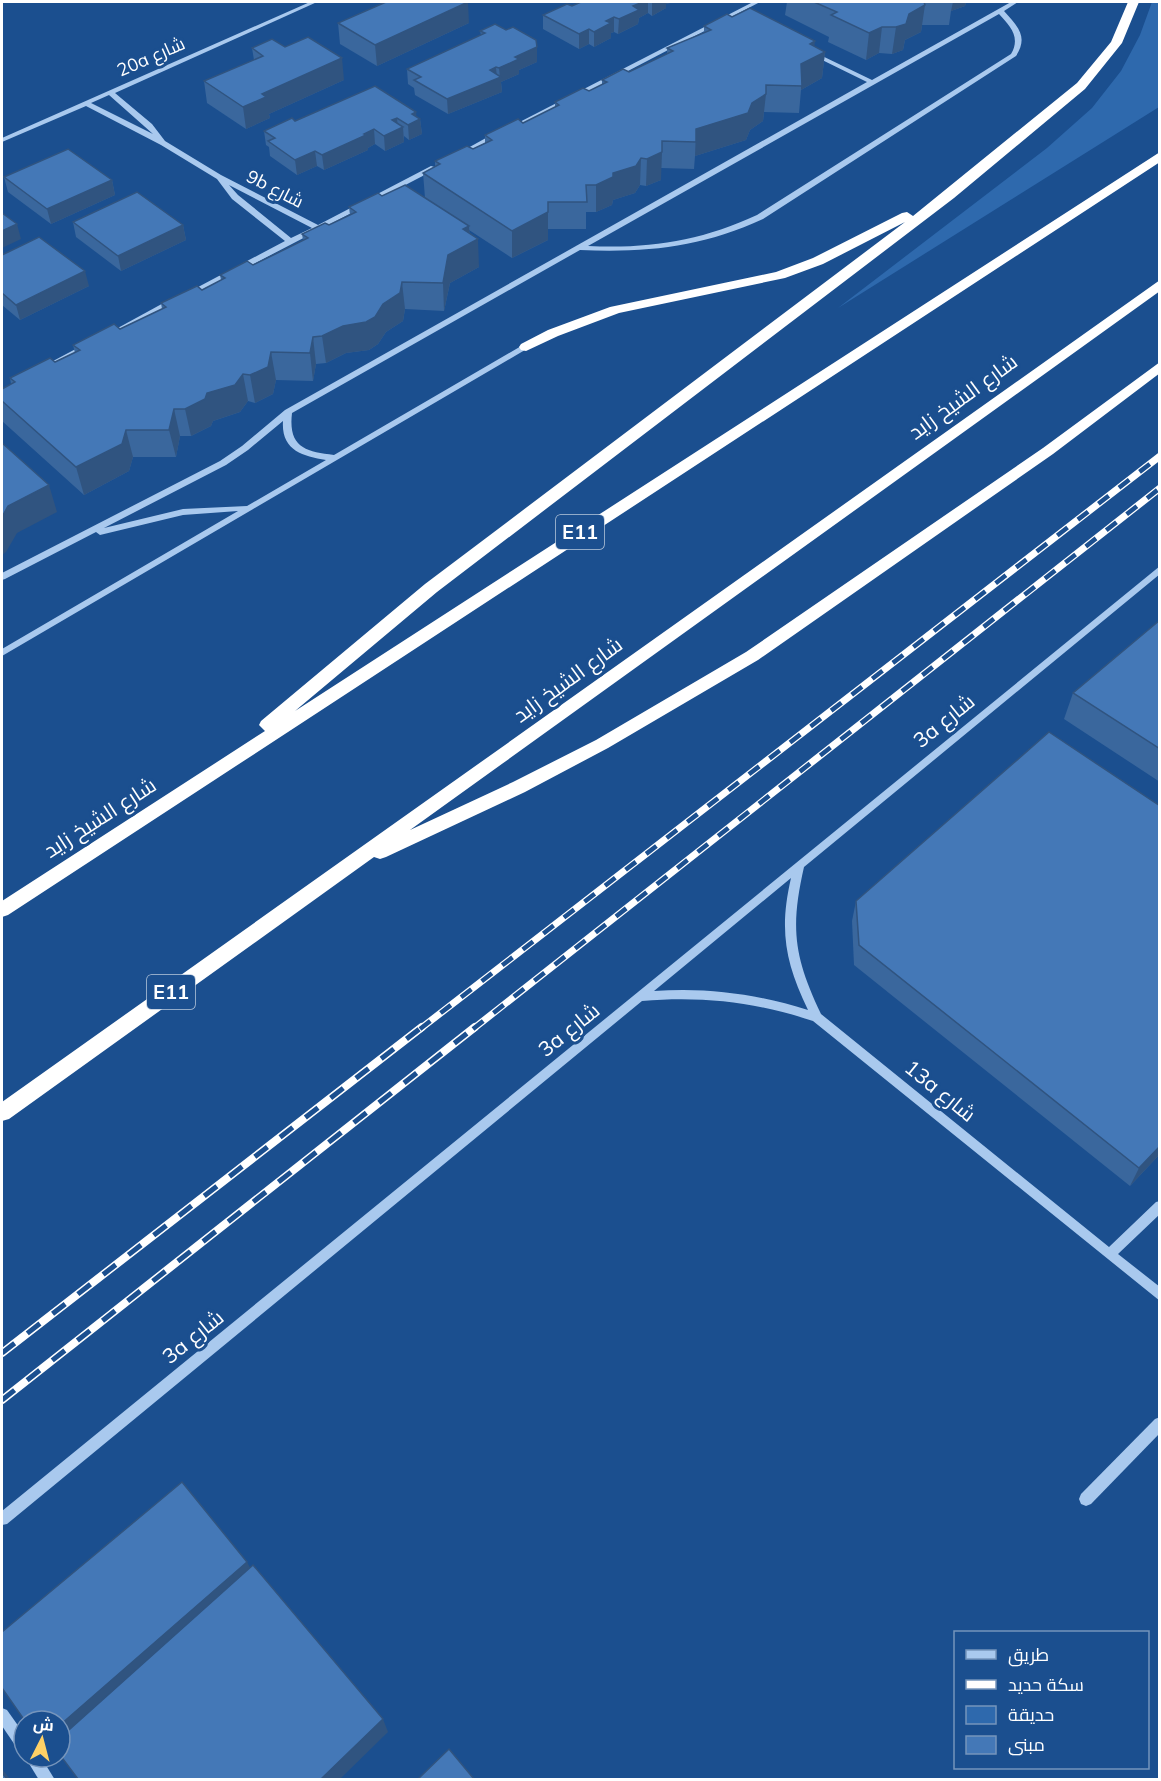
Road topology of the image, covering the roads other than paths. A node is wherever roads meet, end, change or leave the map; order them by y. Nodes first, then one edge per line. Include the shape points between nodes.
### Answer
1 (314, 2) edge
2 (757, 2) edge
3 (1015, 2) edge
4 (1133, 2) edge
5 (1000, 11) junction
6 (733, 14) junction
7 (744, 20) edge
8 (808, 51) edge
9 (872, 82) junction
10 (110, 92) junction
11 (86, 103) junction
12 (2, 140) edge
13 (164, 143) junction
14 (1160, 156) edge
15 (454, 158) edge
16 (443, 164) edge
17 (218, 177) junction
18 (949, 195) junction
19 (318, 228) junction
20 (291, 242) junction
21 (578, 248) junction
22 (1160, 284) edge
23 (105, 337) edge
24 (94, 342) edge
25 (526, 347) joint
26 (1160, 366) edge
27 (33, 374) edge
28 (288, 412) junction
29 (334, 458) junction
30 (248, 508) junction
31 (81, 537) junction
32 (1160, 569) edge
33 (2, 577) edge
34 (2, 653) edge
35 (218, 768) junction
36 (799, 866) junction
37 (341, 871) junction
38 (2, 910) edge
39 (641, 996) junction
40 (817, 1017) junction
41 (2, 1113) edge
42 (1160, 1206) edge
43 (1110, 1254) junction
44 (1160, 1295) edge
45 (1160, 1423) edge
46 (1086, 1499) dead end
47 (2, 1519) edge
48 (2, 1715) edge
49 (12, 1729) edge

1 - 10 street, 20a شارع
2 - 6 street
3 - 5 street
4 - 18 highway via 1116,43 1081,86
5 - 9 street
5 - 21 street via 1020,39 1014,55 760,217 735,230 673,247
6 - 7 street
6 - 15 street
8 - 9 street
9 - 21 street
10 - 11 street, 20a شارع
10 - 13 street, 9b شارع
11 - 12 street, 20a شارع
11 - 13 street, 9b شارع
13 - 17 street, 9b شارع
14 - 35 highway, شارع الشيخ زايد / E11
16 - 19 street
17 - 19 street, 9b شارع
17 - 20 street, 9b شارع via 235,197
18 - 25 highway via 800,268 759,281 615,309
18 - 35 highway via 431,588
19 - 20 street
20 - 23 street
21 - 28 street
22 - 37 highway, شارع الشيخ زايد / E11
24 - 27 street
25 - 29 street
26 - 37 highway via 1048,451 752,656 602,744
28 - 29 street via 288,439 315,456
28 - 31 street via 223,463
29 - 30 street
30 - 31 street via 183,512
30 - 34 street
31 - 33 street
32 - 36 street, 3a شارع
35 - 38 highway, شارع الشيخ زايد / E11
36 - 39 street, 3a شارع
36 - 40 street, 13a شارع via 790,902 789,940 798,979
37 - 41 highway, شارع الشيخ زايد / E11
39 - 40 street via 685,992 730,995 774,1003
39 - 47 street, 3a شارع
40 - 43 street, 13a شارع
42 - 43 street
43 - 44 street, 13a شارع
45 - 46 street
48 - 49 street

